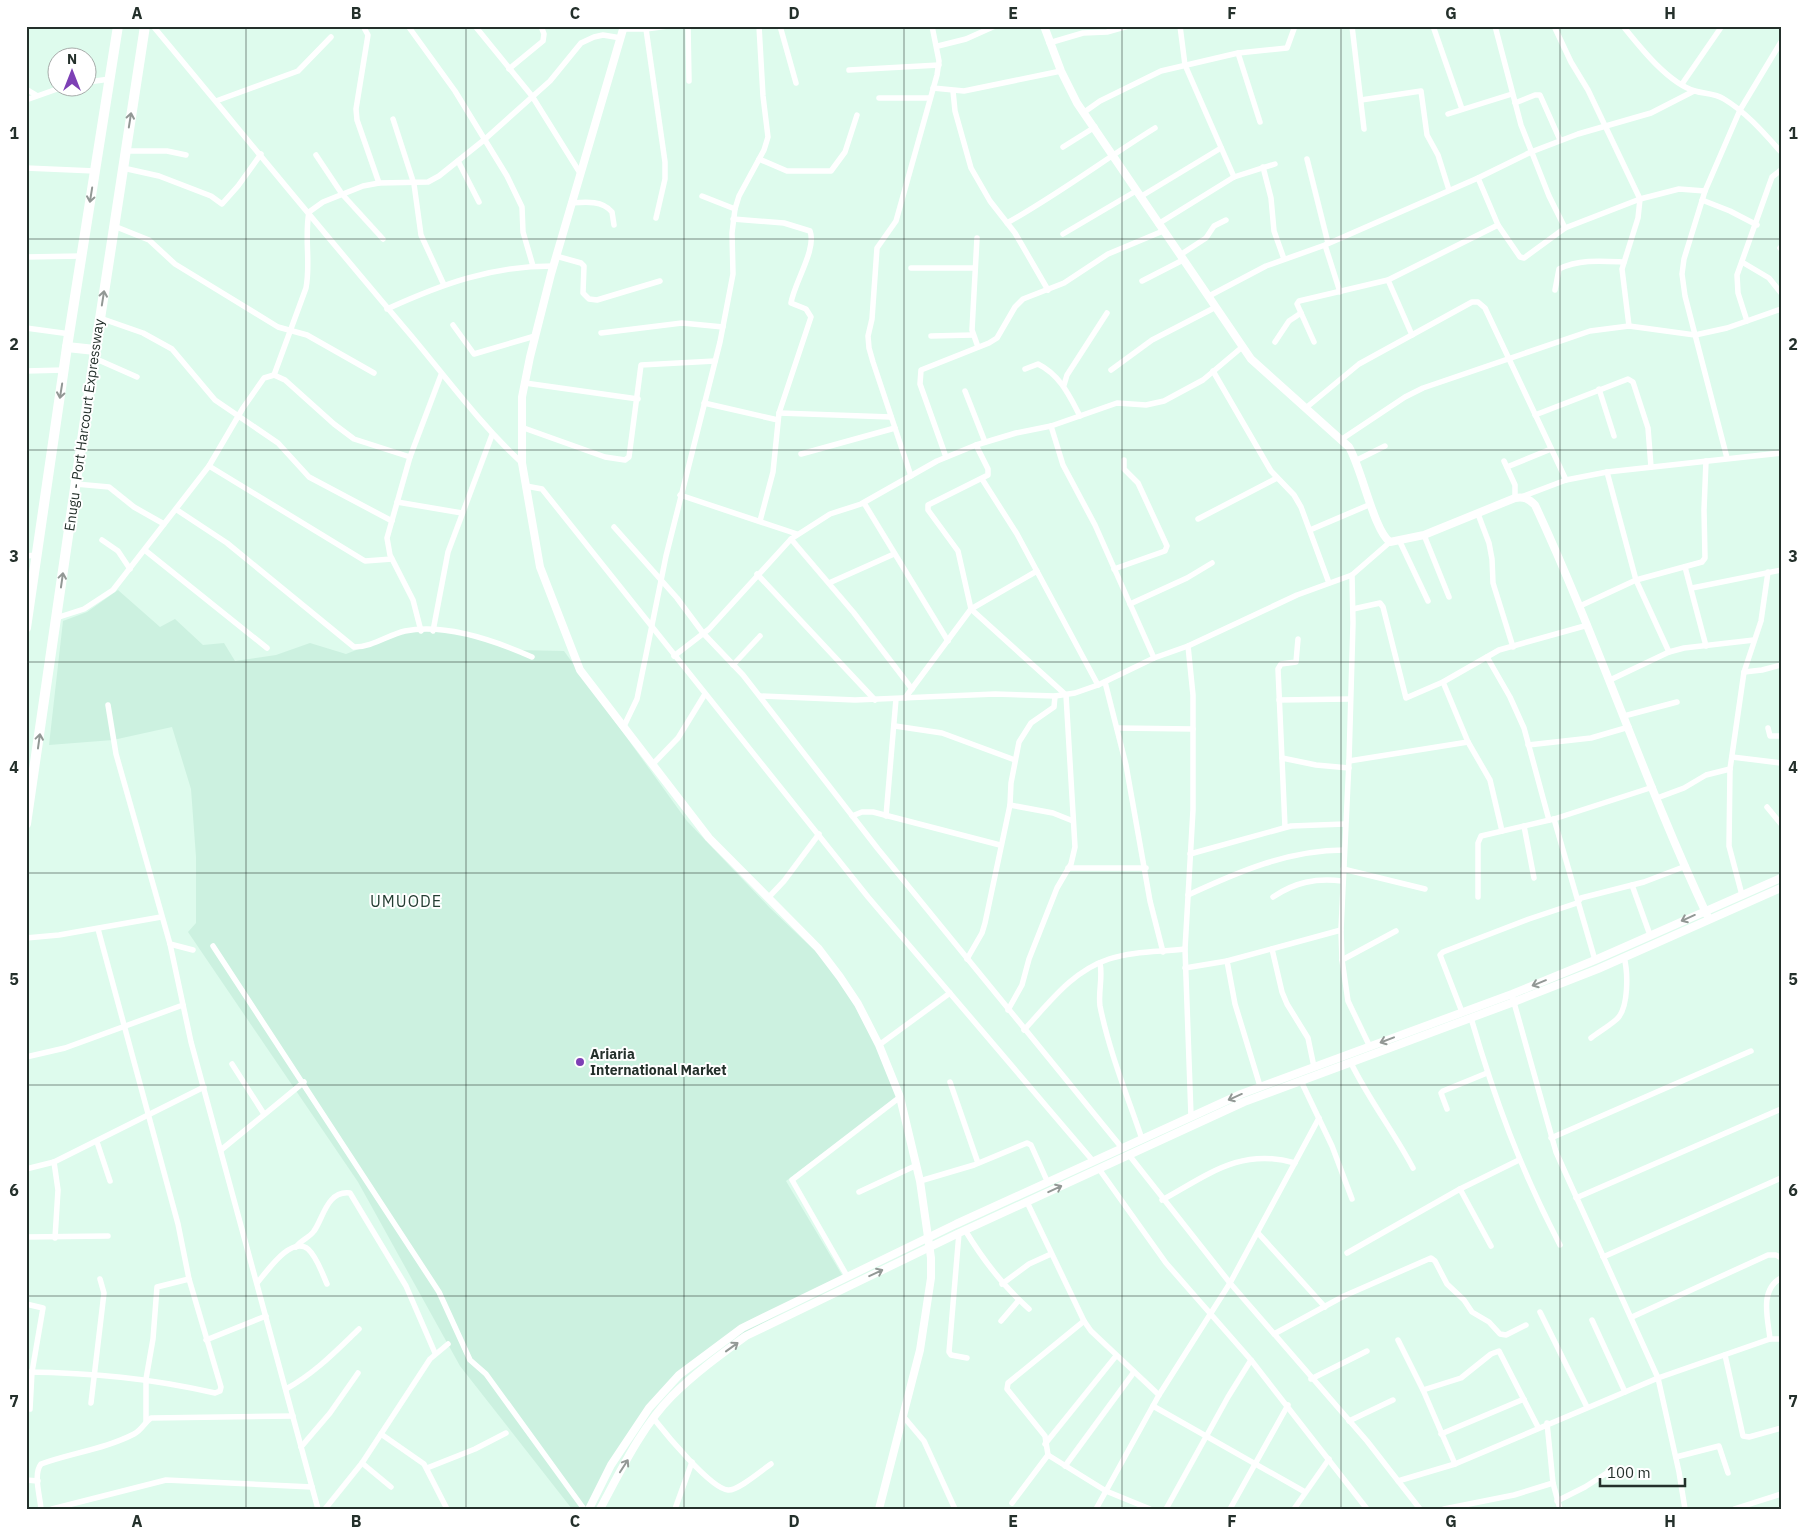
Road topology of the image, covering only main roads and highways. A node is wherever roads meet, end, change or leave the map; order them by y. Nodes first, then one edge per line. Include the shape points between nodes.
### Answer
1 (118, 26) edge
2 (145, 26) edge
3 (1044, 26) edge
4 (624, 28) edge
5 (67, 347) junction
6 (94, 354) junction
7 (32, 556) edge
8 (28, 606) edge
9 (26, 628) edge
10 (26, 824) edge
11 (1781, 878) edge
12 (1781, 888) edge
13 (1705, 911) junction
14 (1709, 919) junction
15 (928, 1238) junction
16 (929, 1247) junction
17 (588, 1509) edge
18 (600, 1509) edge
19 (879, 1509) edge

1 -> 5 highway, Enugu - Port Harcourt Expressway
6 -> 2 highway, Enugu - Port Harcourt Expressway
3 - 13 main road via 1061,71 1083,113 1241,348 1342,439 1357,460 1381,533 1390,542 1424,535 1518,498 1530,500 1535,505 1588,625
4 - 15 main road via 553,266 525,383 522,463 540,567 580,670 709,838 818,948 840,977 879,1044 900,1098 917,1165
5 - 6 highway
5 -> 7 highway, Enugu - Port Harcourt Expressway
10 -> 6 highway, Enugu - Port Harcourt Expressway
7 - 8 highway, Enugu - Port Harcourt Expressway
8 - 9 highway, Enugu - Port Harcourt Expressway
11 - 13 main road
12 - 14 main road
13 - 14 main road
13 -> 15 main road via 1512,994 1260,1086
16 -> 14 main road via 1244,1102 1514,1002
15 - 16 main road
15 - 17 main road via 742,1328 679,1374 649,1408 611,1465
18 -> 16 main road via 654,1419 689,1381 746,1336
16 - 19 main road via 931,1278 920,1350

